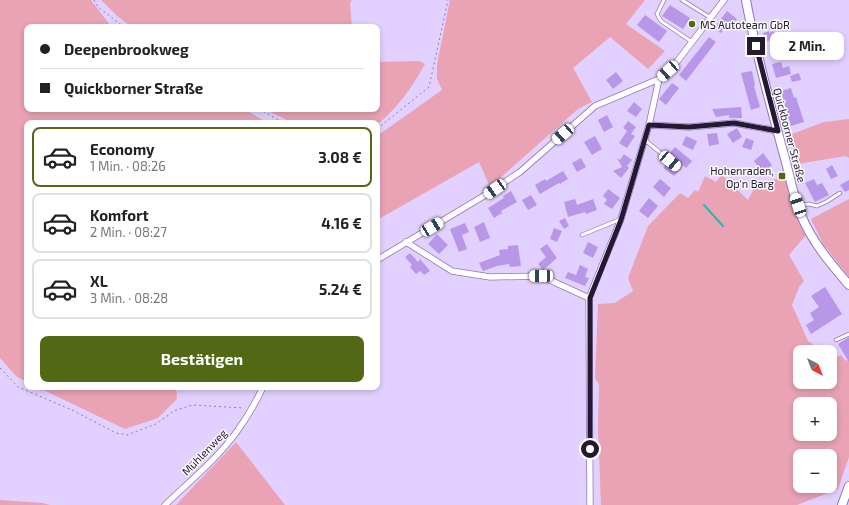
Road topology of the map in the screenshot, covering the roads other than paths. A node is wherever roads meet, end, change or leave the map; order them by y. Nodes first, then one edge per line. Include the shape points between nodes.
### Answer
1 (664, 0) edge
2 (682, 0) edge
3 (724, 0) edge
4 (746, 0) edge
5 (711, 18) junction
6 (692, 42) junction
7 (659, 78) junction
8 (649, 125) junction
9 (778, 131) junction
10 (645, 140) junction
11 (679, 168) dead end
12 (840, 193) dead end
13 (798, 205) junction
14 (621, 220) junction
15 (582, 235) dead end
16 (406, 242) junction
17 (380, 258) edge
18 (849, 285) edge
19 (590, 298) junction
20 (849, 334) edge
21 (836, 340) dead end
22 (262, 390) edge
23 (849, 486) edge
24 (165, 505) edge
25 (590, 505) edge
26 (842, 505) edge

1 - 6 lane via 657,14 661,22
2 - 5 lane
3 - 5 street
4 - 9 main road, Quickborner Straße
5 - 6 street
6 - 7 street via 676,63
7 - 8 street
7 - 16 street via 595,106 520,172 482,198
8 - 9 street via 689,127 734,123
8 - 10 street
9 - 13 main road, Quickborner Straße
10 - 11 lane
10 - 14 street
12 - 13 lane via 817,206
13 - 18 main road, Quickborner Straße via 801,216 817,244
14 - 15 lane
14 - 19 street
16 - 17 street
16 - 19 street via 452,271 490,277 541,276
19 - 25 street
20 - 21 lane
22 - 24 street, Mühlenweg via 252,409 223,448
23 - 26 main road

